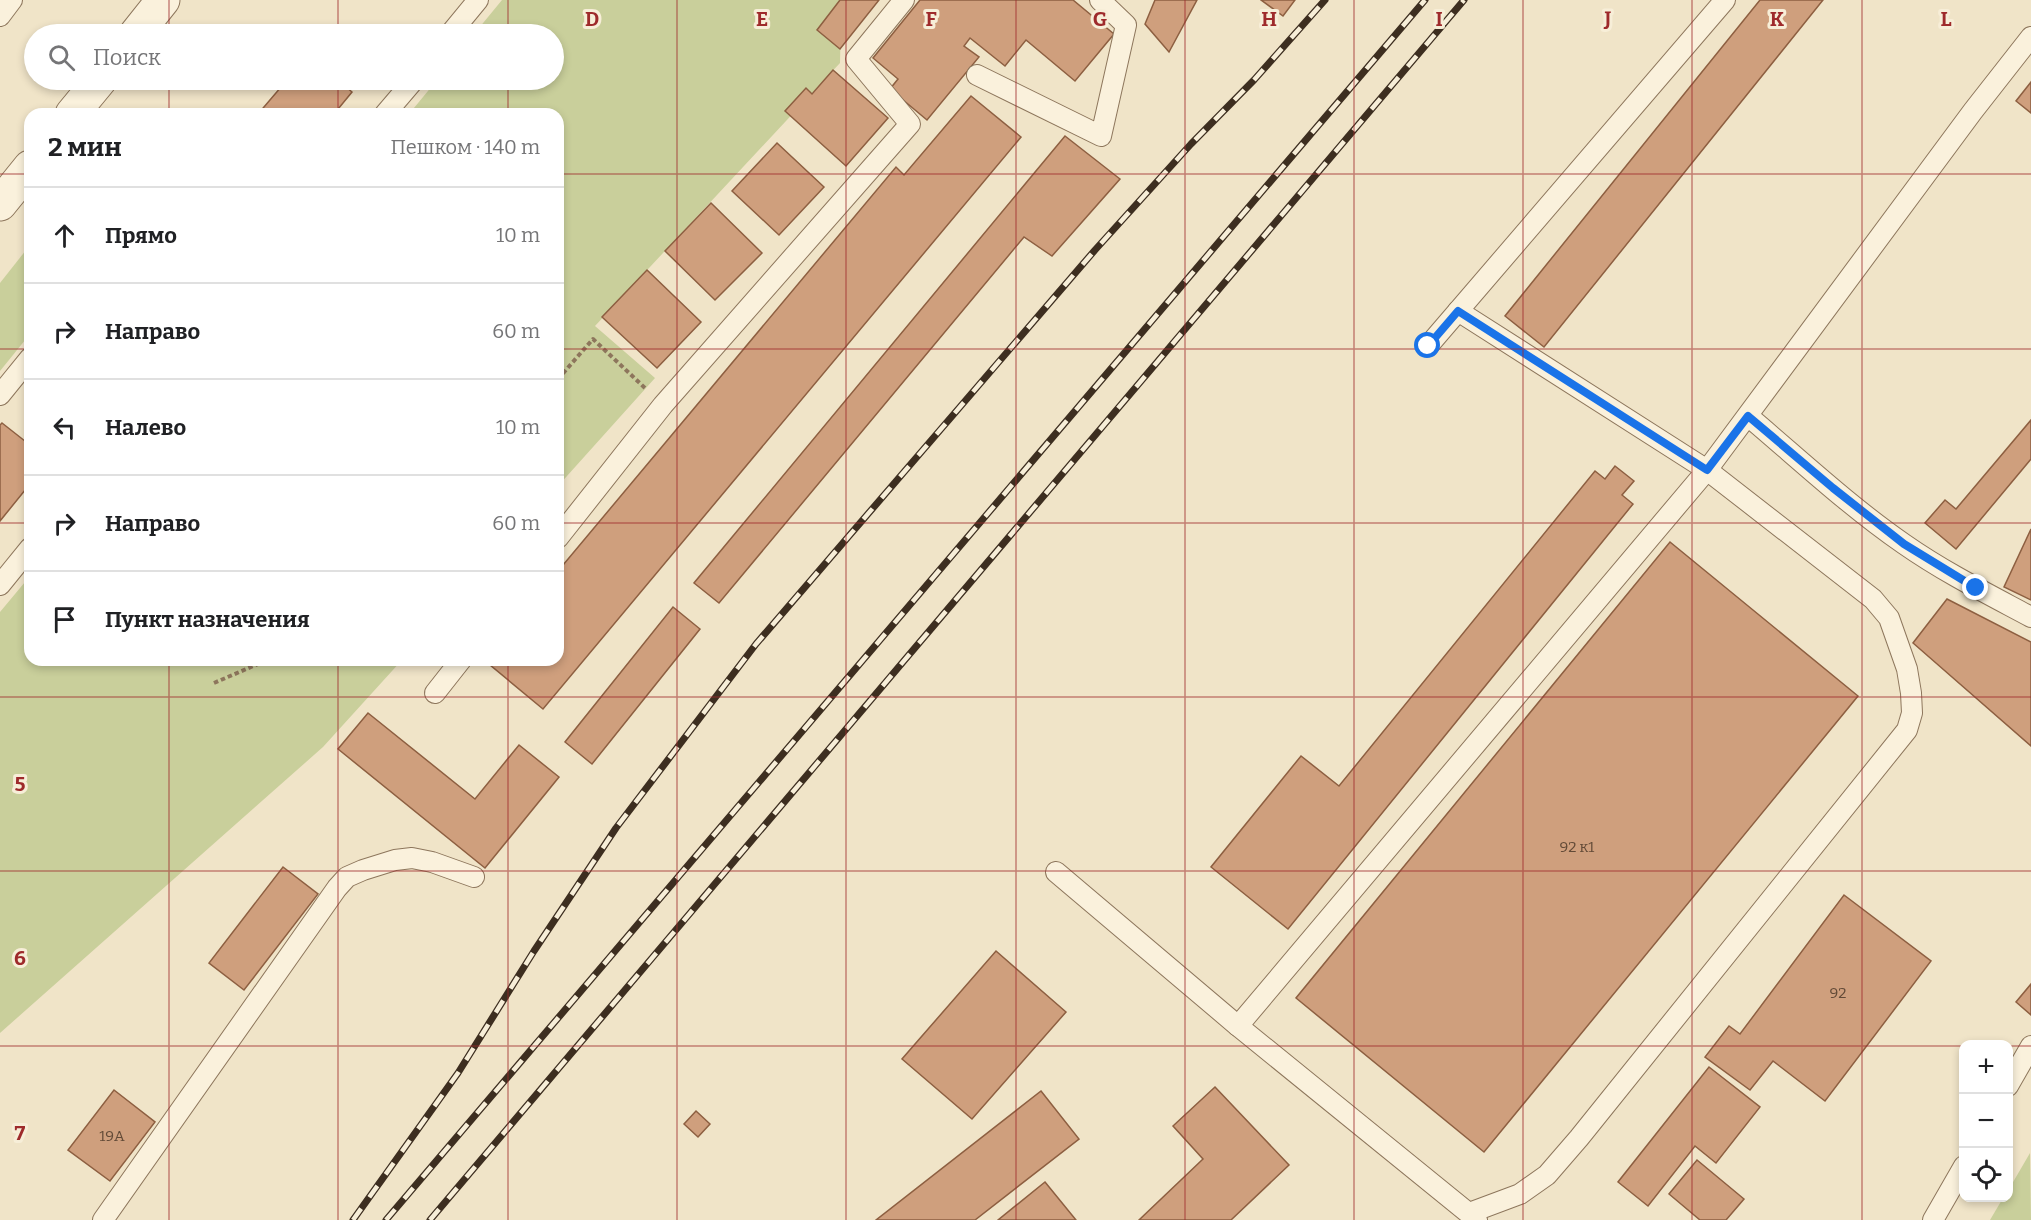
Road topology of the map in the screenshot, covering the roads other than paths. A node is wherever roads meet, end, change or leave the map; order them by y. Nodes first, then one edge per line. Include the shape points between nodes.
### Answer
1 (12, 0) edge
2 (163, 0) edge
3 (478, 0) edge
4 (904, 0) edge
5 (1101, 0) edge
6 (1725, 0) edge
7 (0, 16) edge
8 (144, 24) edge
9 (458, 24) edge
10 (2031, 37) edge
11 (977, 75) dead end
12 (92, 90) edge
13 (405, 90) edge
14 (77, 108) edge
15 (390, 108) edge
16 (24, 173) edge
17 (3, 194) edge
18 (1458, 311) junction
19 (1428, 346) dead end
20 (24, 374) edge
21 (0, 395) edge
22 (1748, 416) junction
23 (1707, 470) junction
24 (564, 530) edge
25 (24, 555) edge
26 (0, 585) edge
27 (2031, 617) edge
28 (456, 666) edge
29 (435, 693) dead end
30 (1056, 872) dead end
31 (474, 877) dead end
32 (1238, 1026) junction
33 (2031, 1046) edge
34 (2013, 1077) edge
35 (1959, 1175) edge
36 (1473, 1217) edge
37 (103, 1220) edge
38 (1933, 1220) edge

1 - 7 lane
2 - 8 street
3 - 9 lane
4 - 24 lane via 856,59 910,124 663,405
5 - 11 lane via 1126,25 1101,136
6 - 18 lane
10 - 22 lane
12 - 14 street
13 - 15 lane
16 - 17 street
18 - 19 lane
18 - 23 lane
20 - 21 lane
22 - 23 lane
22 - 27 lane via 1904,544
23 - 32 lane
23 - 36 lane via 1873,599 1888,618 1911,693 1912,713 1907,730 1547,1175 1520,1194
25 - 26 lane
28 - 29 lane
30 - 32 lane
31 - 37 lane via 412,858 394,860 347,877
32 - 36 lane
33 - 34 lane
35 - 38 lane

